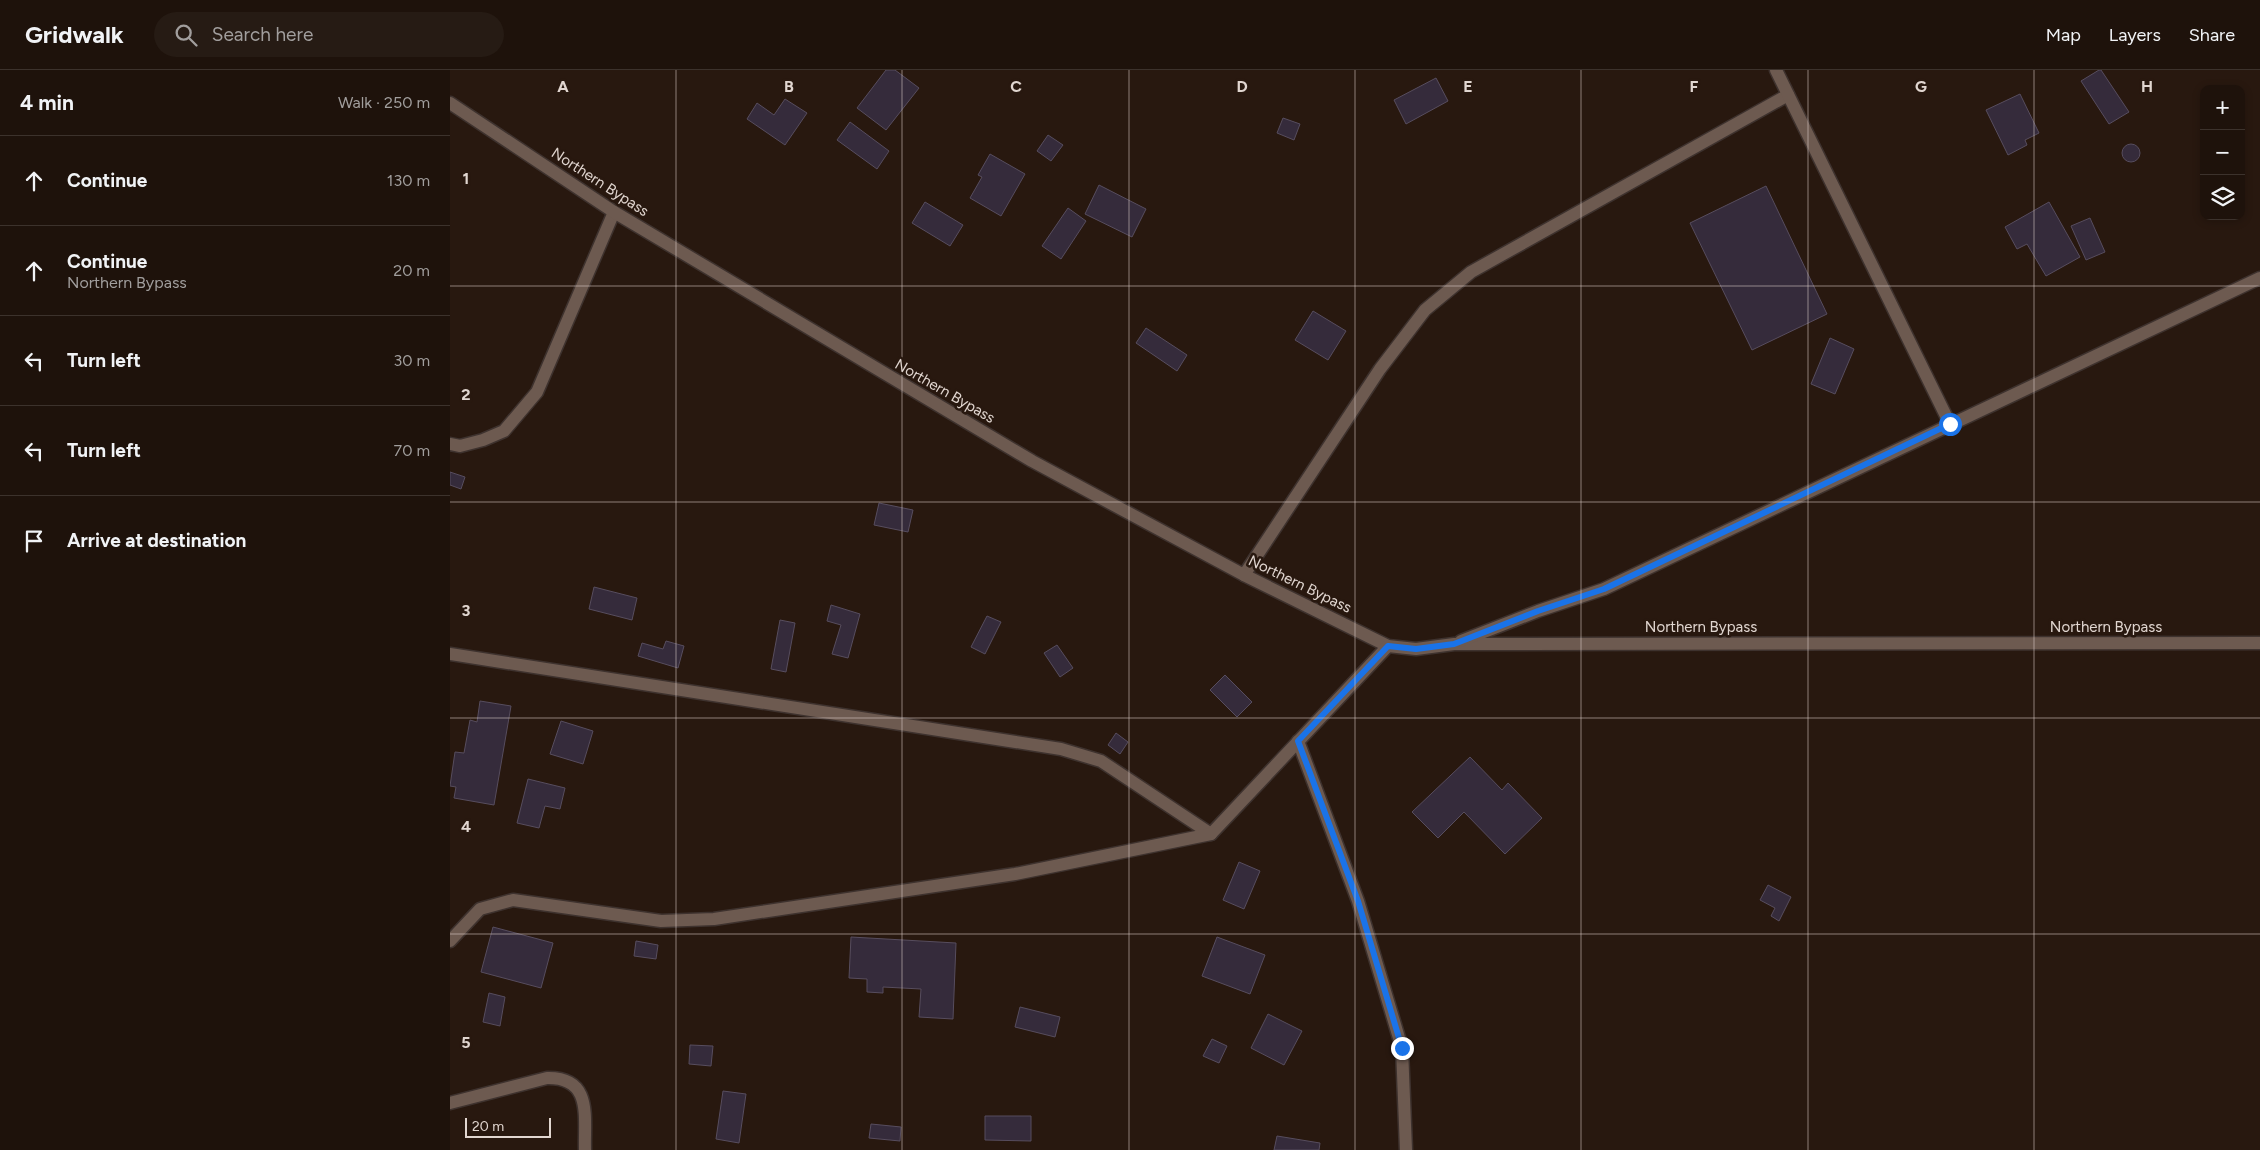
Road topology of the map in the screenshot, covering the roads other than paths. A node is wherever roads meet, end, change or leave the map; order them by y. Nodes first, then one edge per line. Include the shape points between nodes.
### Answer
1 (1776, 70) edge
2 (1788, 96) junction
3 (450, 102) edge
4 (614, 212) junction
5 (2260, 278) edge
6 (1950, 424) junction
7 (450, 444) edge
8 (1244, 575) junction
9 (2260, 643) edge
10 (1454, 644) junction
11 (1388, 646) junction
12 (450, 654) edge
13 (1298, 741) junction
14 (1211, 834) junction
15 (450, 941) edge
16 (450, 1103) edge
17 (585, 1150) edge
18 (1406, 1150) edge

1 - 2 street
2 - 6 street
2 - 8 street via 1471,272 1425,310 1380,369
3 - 4 street, Northern Bypass
4 - 7 street via 537,392 504,431 460,446
4 - 8 street, Northern Bypass via 1032,461
5 - 6 street
6 - 10 street via 1604,589
8 - 11 street, Northern Bypass
9 - 10 street, Northern Bypass
10 - 11 street, Northern Bypass via 1416,649
11 - 13 street
12 - 14 street via 1061,749 1101,761
13 - 14 street
13 - 18 street via 1358,901 1402,1048
14 - 15 street via 1015,874 714,919 661,921 513,900 480,909
16 - 17 street via 547,1078 560,1078 577,1086 584,1098

